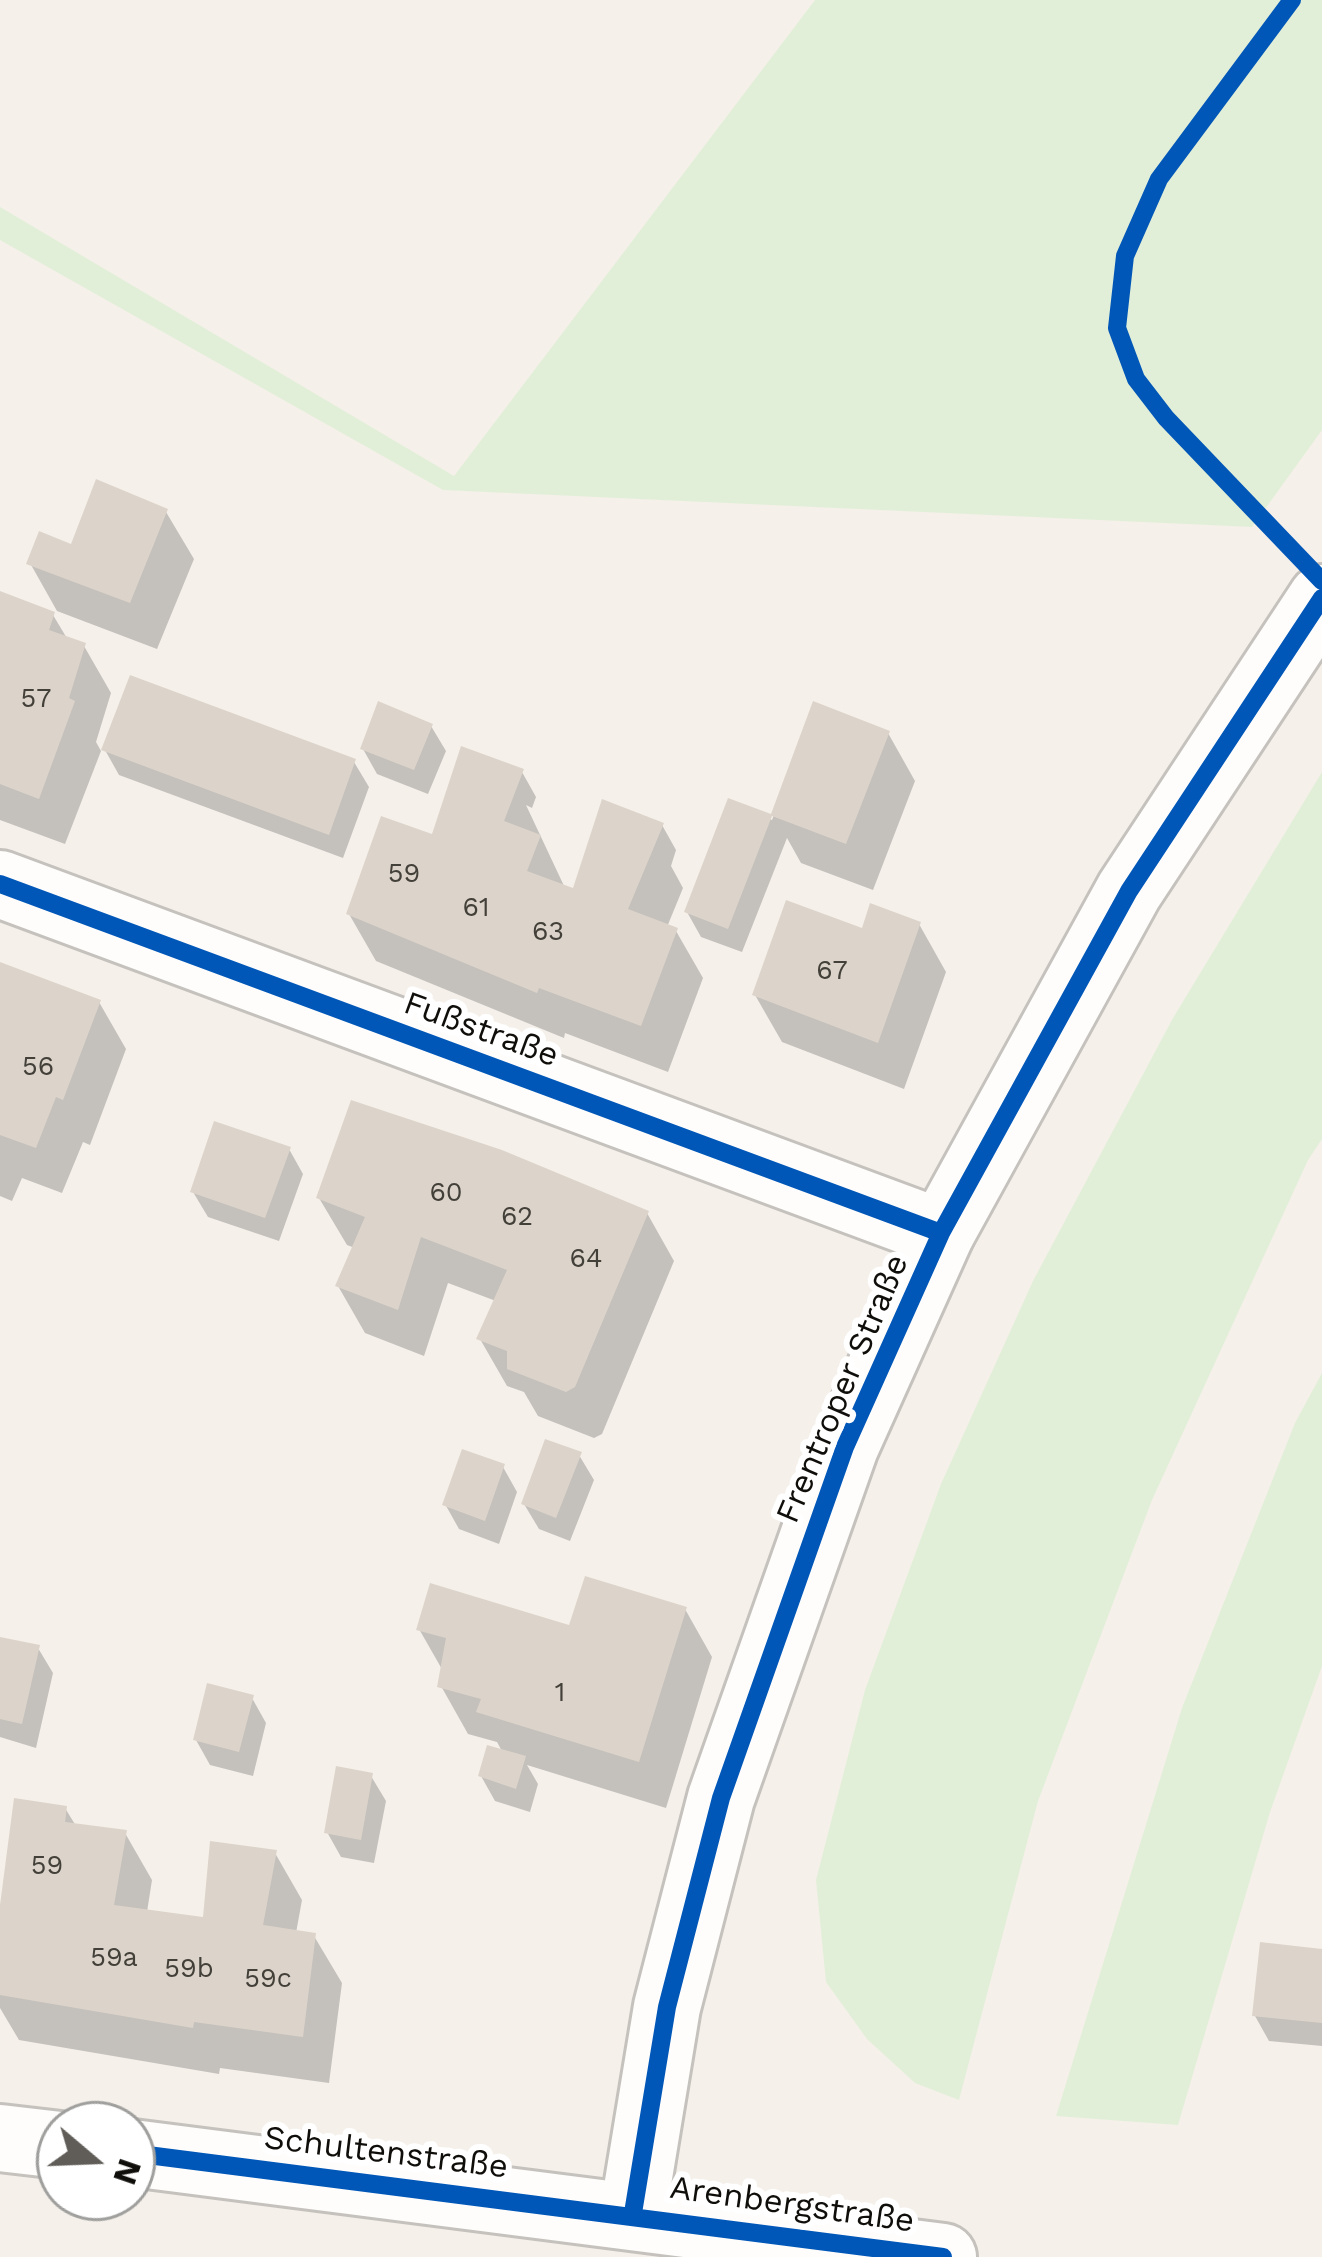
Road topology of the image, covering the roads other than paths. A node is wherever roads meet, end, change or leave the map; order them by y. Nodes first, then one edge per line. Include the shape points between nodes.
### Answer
1 (1322, 598) edge
2 (0, 884) edge
3 (940, 1233) junction
4 (0, 2138) edge
5 (36, 2142) edge
6 (156, 2157) edge
7 (629, 2235) edge
8 (943, 2257) edge

1 - 3 main road, Frentroper Straße via 1129,891
2 - 3 main road, Fußstraße
3 - 7 main road, Frentroper Straße via 844,1447 721,1798 668,2007
4 - 5 main road
6 - 7 main road, Schultenstraße
7 - 8 main road, Arenbergstraße via 789,2234

